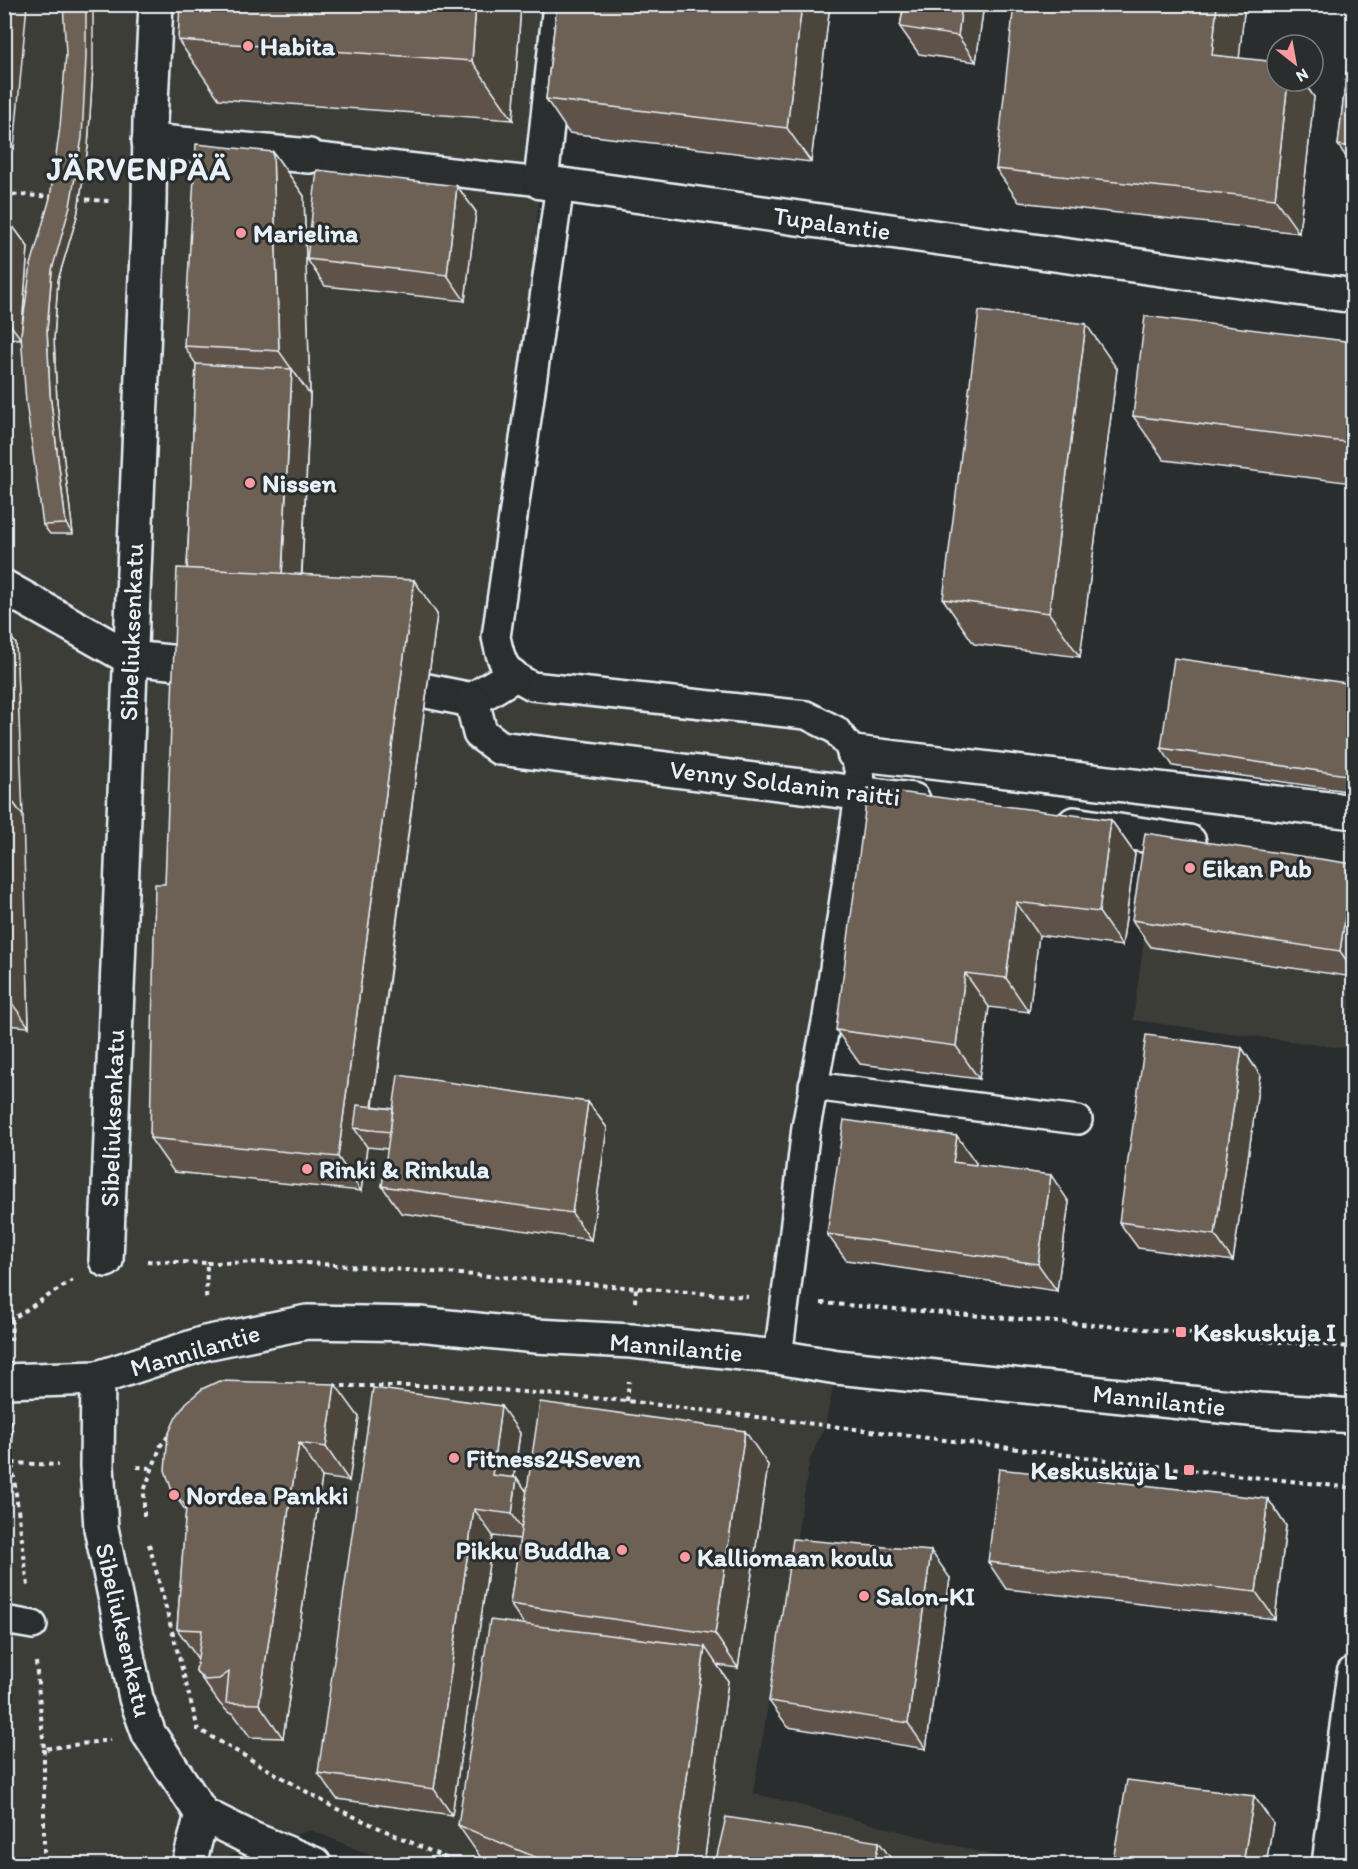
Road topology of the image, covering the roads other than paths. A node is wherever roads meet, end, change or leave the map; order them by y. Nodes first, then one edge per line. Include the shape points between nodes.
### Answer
1 (156, 4) edge
2 (560, 4) edge
3 (149, 141) junction
4 (309, 156) joint
5 (551, 183) junction
6 (1353, 296) edge
7 (4, 587) edge
8 (130, 658) junction
9 (199, 665) edge
10 (512, 676) junction
11 (427, 691) dead end
12 (472, 700) junction
13 (854, 753) junction
14 (859, 792) junction
15 (940, 804) edge
16 (1353, 812) edge
17 (1046, 820) edge
18 (1224, 847) edge
19 (813, 1086) junction
20 (1078, 1120) dead end
21 (106, 1260) road end
22 (778, 1357) junction
23 (98, 1378) junction
24 (8, 1381) edge
25 (1353, 1416) edge
26 (4, 1620) edge
27 (33, 1625) road end
28 (1353, 1673) edge
29 (202, 1814) junction
30 (189, 1864) edge
31 (314, 1864) edge
32 (1329, 1864) edge

1 - 3 street, Sibeliuksenkatu
2 - 5 street
3 - 4 street
3 - 8 street, Sibeliuksenkatu
4 - 5 lane, Tupalantie
5 - 6 street, Tupalantie
5 - 10 lane via 496,636 500,656
7 - 8 street
8 - 9 street
8 - 21 street, Sibeliuksenkatu
10 - 12 street
10 - 13 lane via 532,686 806,715 836,730
11 - 12 street
12 - 14 street, Venny Soldanin raitti via 480,733 500,748
13 - 14 lane via 861,781
13 - 16 street, Venny Soldanin raitti
14 - 15 street, Venny Soldanin raitti
14 - 19 lane via 827,1017
17 - 18 street
19 - 20 lane
19 - 22 lane
22 - 23 street, Mannilantie via 419,1324 307,1322 206,1343
22 - 25 street, Mannilantie via 837,1367
23 - 24 street, Mannilantie
23 - 29 street, Sibeliuksenkatu via 101,1528 136,1698 149,1734
26 - 27 lane
28 - 32 street
29 - 30 street
29 - 31 street, Sibeliuksenkatu

